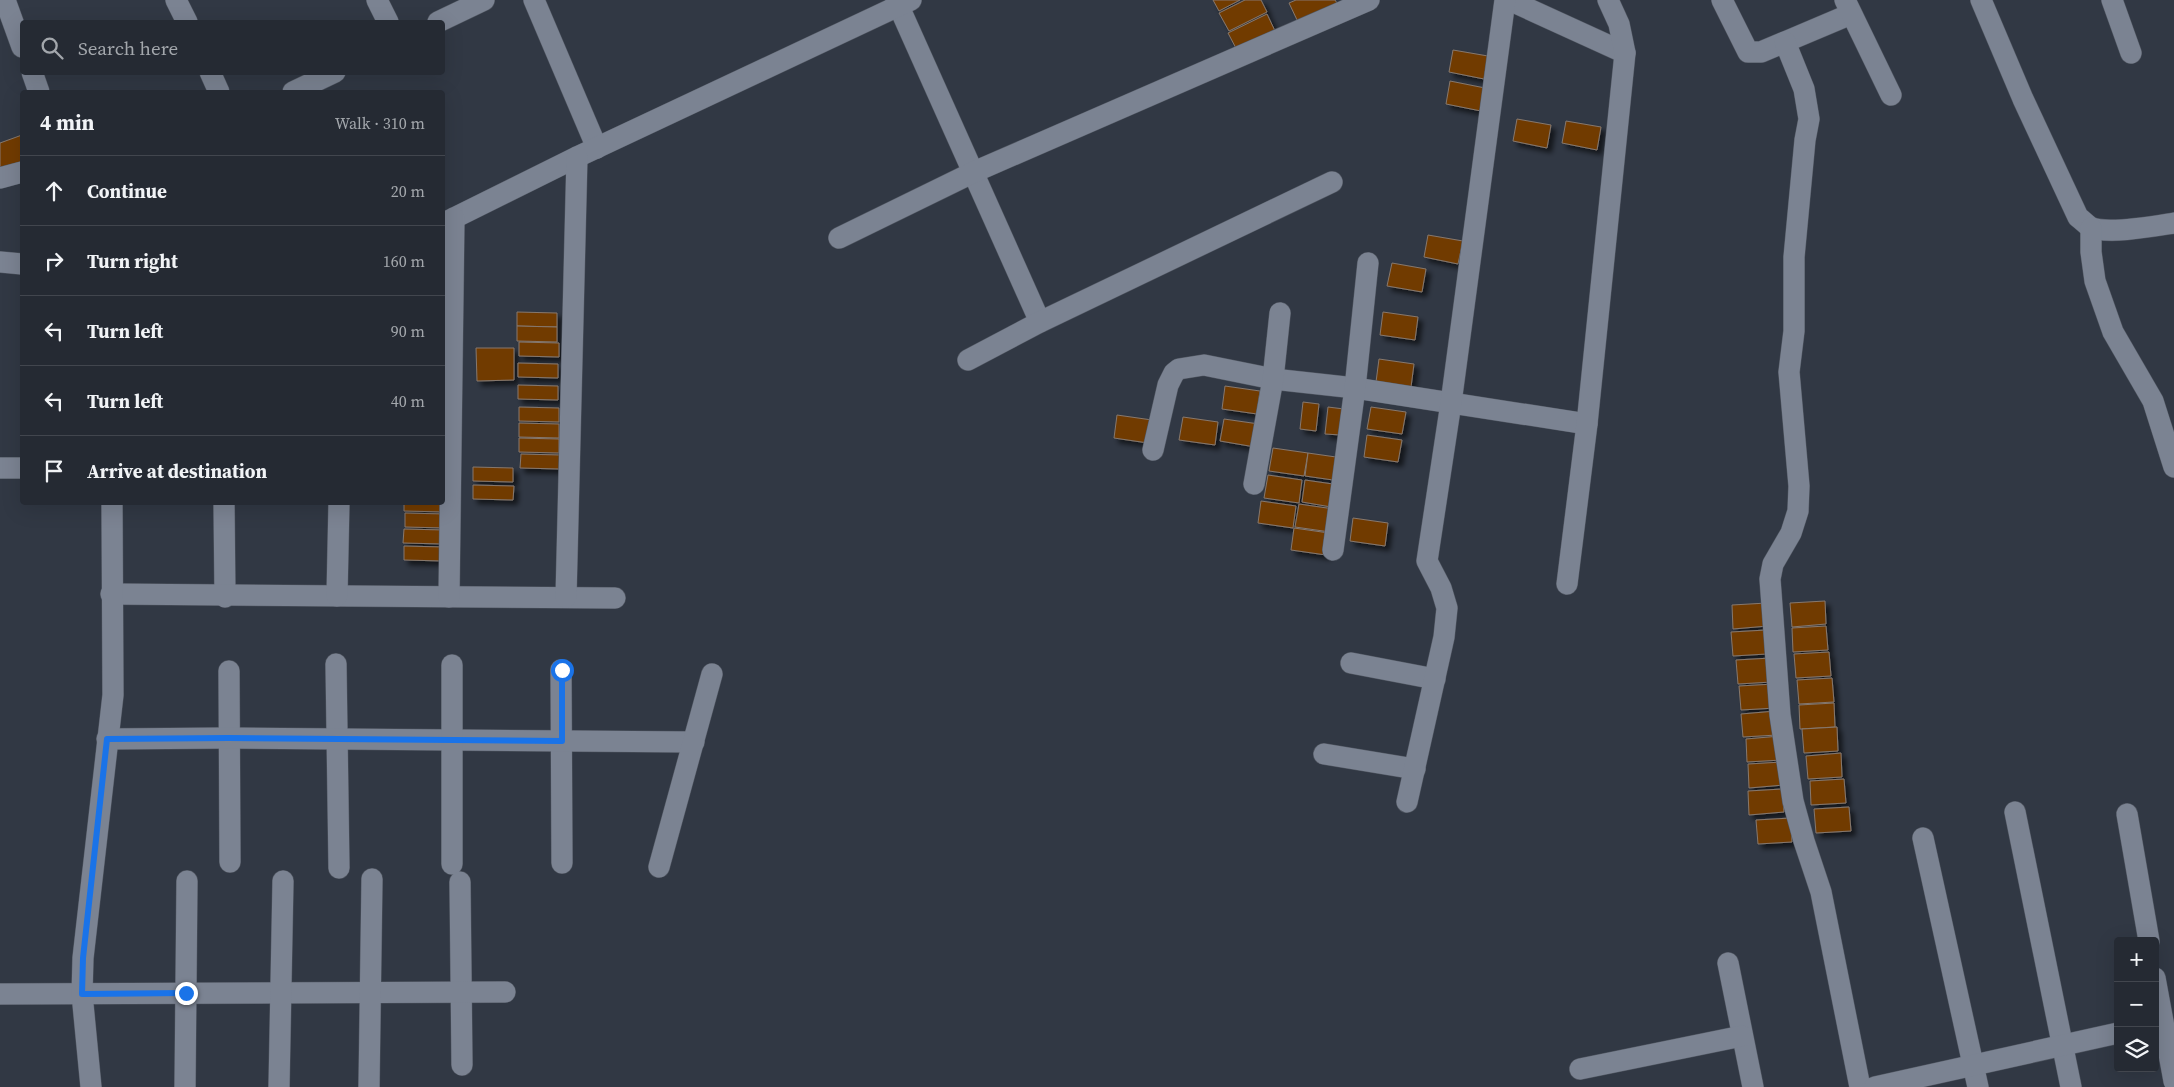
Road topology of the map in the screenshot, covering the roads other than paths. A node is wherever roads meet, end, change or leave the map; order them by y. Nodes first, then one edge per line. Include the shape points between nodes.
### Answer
1 (6, 0) edge
2 (176, 0) edge
3 (377, 0) edge
4 (484, 0) edge
5 (534, 0) edge
6 (1369, 0) edge
7 (1505, 0) edge
8 (1509, 0) edge
9 (1608, 0) edge
10 (1722, 0) edge
11 (1981, 0) edge
12 (2112, 0) edge
13 (902, 2) edge
14 (1848, 7) edge
15 (186, 20) edge
16 (387, 20) edge
17 (442, 20) edge
18 (20, 41) edge
19 (1785, 42) junction
20 (1625, 52) junction
21 (2131, 54) dead end
22 (33, 75) edge
23 (211, 75) edge
24 (329, 75) edge
25 (38, 90) edge
26 (218, 90) edge
27 (297, 90) edge
28 (1891, 95) dead end
29 (597, 148) junction
30 (577, 157) junction
31 (974, 172) junction
32 (20, 173) edge
33 (0, 178) edge
34 (1332, 182) dead end
35 (448, 221) edge
36 (2174, 223) edge
37 (2092, 228) junction
38 (840, 238) dead end
39 (0, 262) edge
40 (1368, 263) dead end
41 (20, 264) edge
42 (1280, 313) dead end
43 (1040, 322) junction
44 (968, 360) dead end
45 (1273, 378) junction
46 (1355, 388) junction
47 (1451, 403) junction
48 (1587, 424) junction
49 (1153, 450) dead end
50 (2174, 467) edge
51 (0, 468) edge
52 (20, 468) edge
53 (1254, 484) dead end
54 (112, 505) edge
55 (224, 505) edge
56 (339, 505) edge
57 (1333, 550) dead end
58 (1567, 584) dead end
59 (111, 594) junction
60 (337, 596) junction
61 (224, 597) junction
62 (449, 597) junction
63 (566, 598) junction
64 (615, 598) dead end
65 (1351, 662) dead end
66 (336, 664) dead end
67 (452, 665) dead end
68 (562, 670) dead end
69 (229, 671) dead end
70 (712, 674) dead end
71 (1435, 679) junction
72 (228, 738) junction
73 (107, 739) junction
74 (337, 740) junction
75 (452, 741) junction
76 (562, 741) junction
77 (694, 742) junction
78 (1324, 754) dead end
79 (1415, 769) junction
80 (1408, 802) dead end
81 (2015, 812) dead end
82 (2127, 814) dead end
83 (1923, 838) dead end
84 (230, 862) dead end
85 (562, 863) dead end
86 (659, 867) dead end
87 (339, 868) dead end
88 (372, 879) dead end
89 (187, 881) dead end
90 (283, 881) dead end
91 (2148, 937) edge
92 (1728, 963) dead end
93 (2156, 982) edge
94 (370, 992) junction
95 (461, 992) junction
96 (504, 992) dead end
97 (186, 993) junction
98 (280, 993) junction
99 (0, 994) edge
100 (82, 994) junction
101 (2164, 1023) edge
102 (2114, 1034) edge
103 (1742, 1036) junction
104 (2061, 1045) junction
105 (1973, 1064) junction
106 (462, 1065) dead end
107 (1580, 1069) dead end
108 (2174, 1081) edge
109 (91, 1087) edge
110 (185, 1087) edge
111 (279, 1087) edge
112 (369, 1087) edge
113 (1753, 1087) edge
114 (1860, 1087) edge
115 (1875, 1087) edge
116 (1978, 1087) edge
117 (2071, 1087) edge

1 - 18 street
2 - 15 street
3 - 16 street
4 - 17 street
5 - 29 street
6 - 31 street
7 - 47 street
8 - 20 street
9 - 20 street via 1619,24
10 - 19 street via 1748,52 1761,52
11 - 37 street via 2078,217
12 - 21 street
13 - 29 street
13 - 31 street
14 - 19 street
14 - 28 street
19 - 114 street via 1804,89 1810,119 1805,140 1794,257 1794,331 1789,372 1799,486 1798,511 1791,533 1773,564 1770,579 1780,715 1793,801 1821,892
20 - 48 street
22 - 25 street
23 - 26 street
24 - 27 street
29 - 30 street
30 - 35 street
30 - 63 street
31 - 38 street
31 - 43 street
32 - 33 street
34 - 43 street
35 - 62 street
36 - 37 street via 2132,230
37 - 50 street via 2095,281 2113,332 2153,401
39 - 41 street
40 - 46 street
42 - 45 street
43 - 44 street
45 - 46 street
45 - 49 street via 1204,365 1179,369 1168,385
45 - 53 street
46 - 47 street
46 - 57 street
47 - 48 street
47 - 71 street via 1427,561 1447,608
48 - 58 street
51 - 52 street
54 - 59 street
55 - 61 street
56 - 60 street
59 - 61 street
59 - 73 street via 113,695
60 - 61 street
60 - 62 street
62 - 63 street
63 - 64 street
65 - 71 street
66 - 74 street
67 - 75 street
68 - 76 street
69 - 72 street
70 - 77 street
71 - 79 street
72 - 73 street
72 - 74 street
72 - 84 street
73 - 100 street via 83,958
74 - 75 street
74 - 87 street
75 - 76 street
75 - 95 street
76 - 77 street
76 - 85 street
77 - 86 street
78 - 79 street
79 - 80 street
81 - 104 street
82 - 91 street
83 - 105 street
88 - 94 street
89 - 97 street
90 - 98 street
92 - 103 street
93 - 101 street
94 - 95 street
94 - 98 street
94 - 112 street
95 - 96 street
95 - 106 street
97 - 98 street
97 - 100 street
97 - 110 street
98 - 111 street
99 - 100 street
100 - 109 street
101 - 108 street
102 - 104 street
103 - 107 street
103 - 113 street
104 - 105 street
104 - 117 street
105 - 115 street
105 - 116 street

